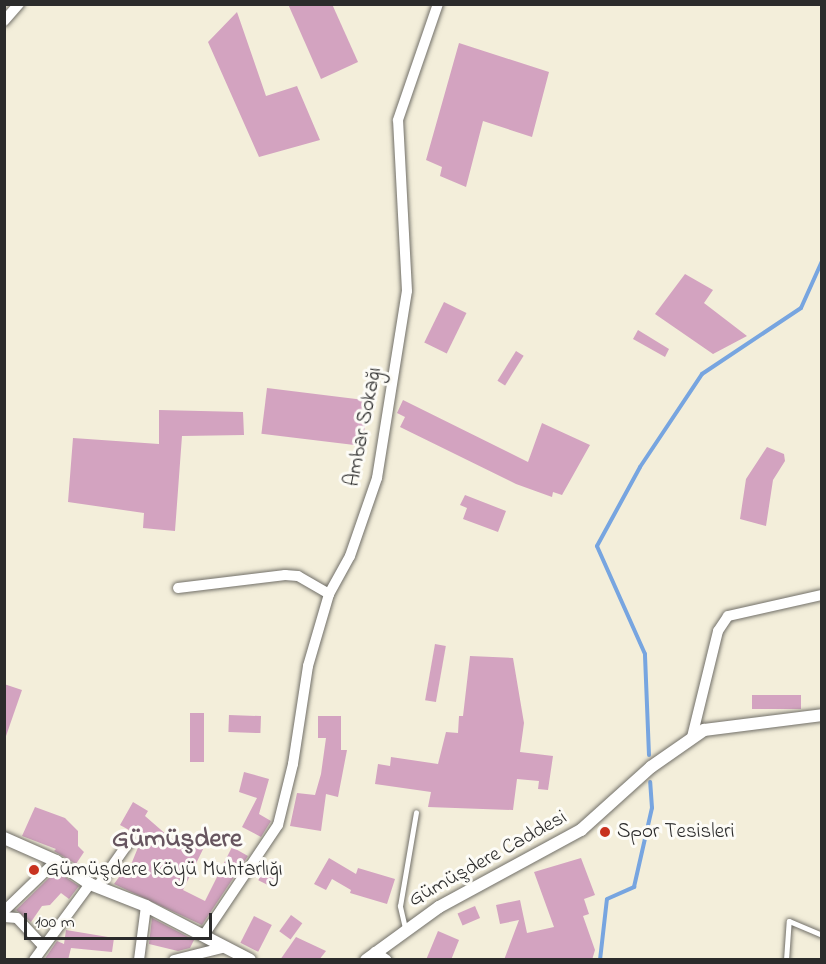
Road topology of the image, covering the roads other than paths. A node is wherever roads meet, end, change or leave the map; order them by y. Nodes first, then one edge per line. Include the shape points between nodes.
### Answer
1 (19, 4) edge
2 (438, 4) edge
3 (4, 21) edge
4 (178, 588) dead end
5 (329, 594) junction
6 (822, 595) edge
7 (822, 715) edge
8 (692, 737) junction
9 (416, 812) dead end
10 (4, 838) edge
11 (129, 842) dead end
12 (56, 861) junction
13 (94, 885) junction
14 (147, 906) junction
15 (4, 911) edge
16 (4, 917) edge
17 (405, 928) junction
18 (204, 935) junction
19 (822, 935) edge
20 (43, 946) junction
21 (226, 947) junction
22 (370, 956) edge
23 (34, 960) edge
24 (139, 960) edge
25 (174, 960) edge
26 (250, 960) edge
27 (387, 960) edge
28 (786, 960) edge

1 - 3 street
2 - 5 street, Ambar Sokağı via 398,120 407,291 377,478 350,556
4 - 5 street via 285,575 298,576
5 - 18 street, Ambar Sokağı via 308,666 293,764 278,825
6 - 8 street via 728,616 718,631
7 - 8 street, Gümüşdere Caddesi via 704,730
8 - 17 street, Gümüşdere Caddesi via 581,830
9 - 17 lane via 399,906
10 - 12 street
11 - 13 street
12 - 13 street
12 - 15 street
13 - 14 street
13 - 20 street
14 - 18 street
14 - 24 street
16 - 20 street via 17,918
17 - 22 street, Gümüşdere Caddesi
18 - 21 street
19 - 28 lane via 789,921
20 - 23 street
21 - 25 street
21 - 26 street
22 - 27 street

